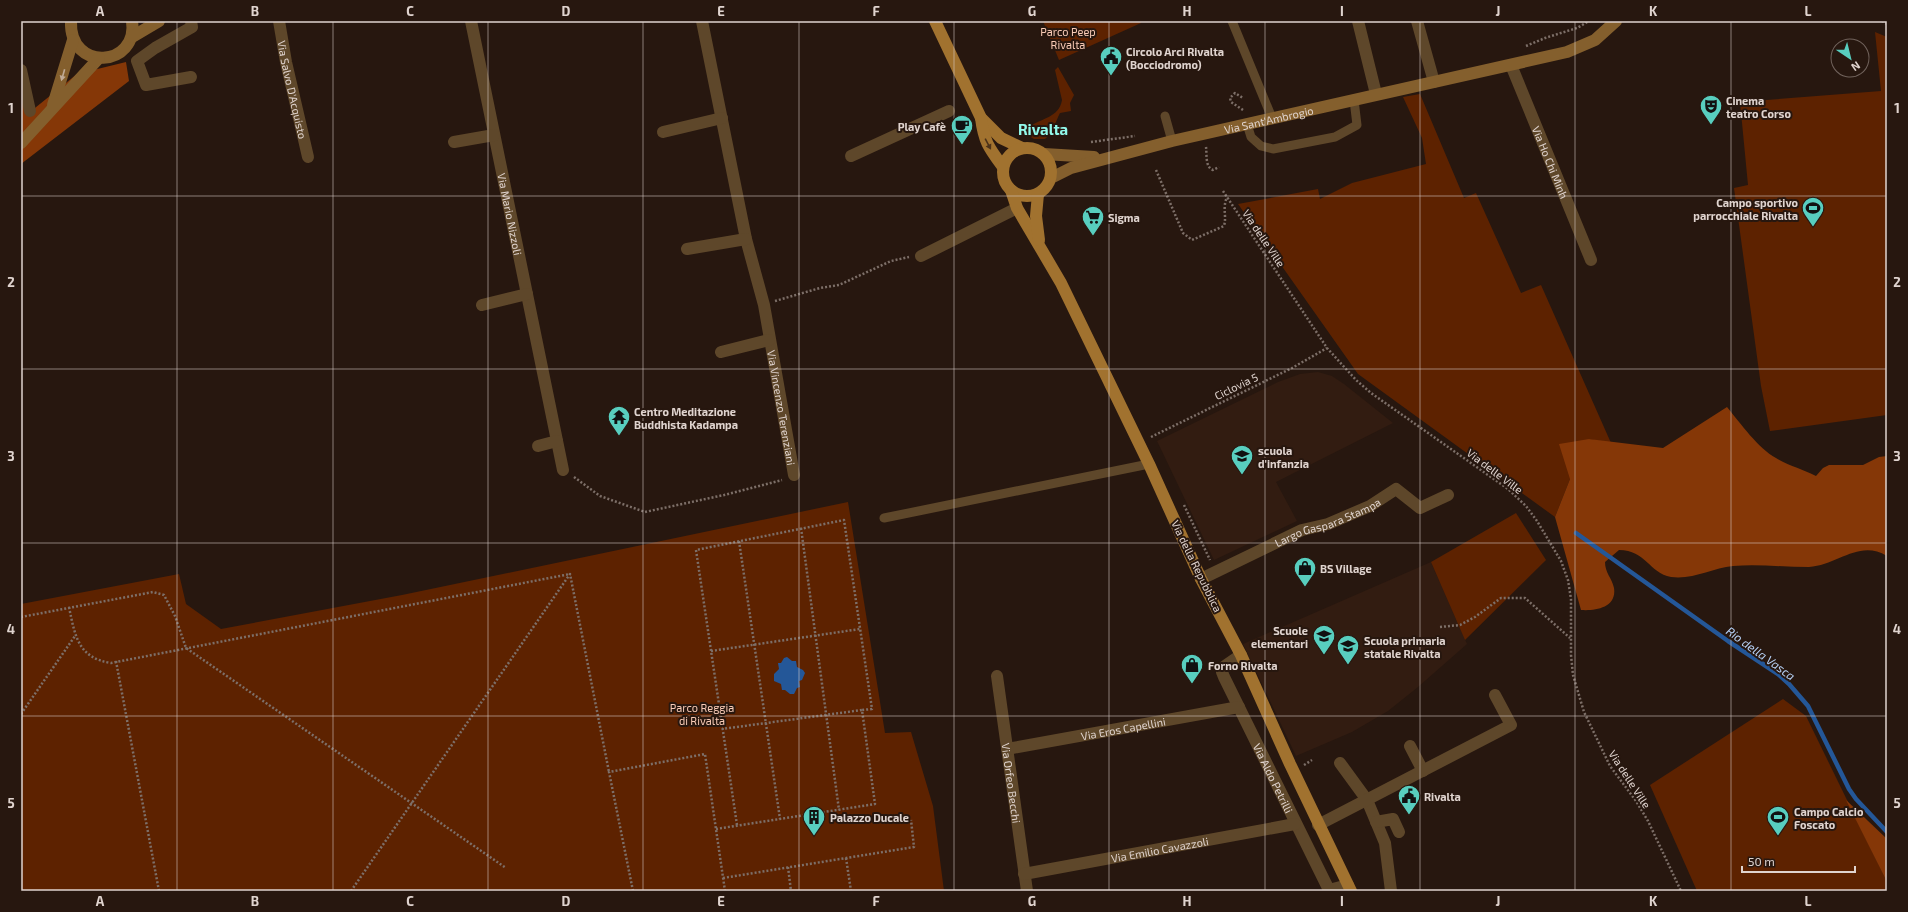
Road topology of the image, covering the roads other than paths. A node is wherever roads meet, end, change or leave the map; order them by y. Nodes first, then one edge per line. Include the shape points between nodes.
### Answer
1 (71, 21) edge
2 (132, 21) edge
3 (159, 21) edge
4 (192, 21) edge
5 (279, 21) edge
6 (471, 21) edge
7 (702, 21) edge
8 (934, 21) edge
9 (1232, 21) edge
10 (1358, 21) edge
11 (1417, 21) edge
12 (1616, 21) edge
13 (132, 37) junction
14 (73, 40) junction
15 (99, 58) junction
16 (1511, 65) junction
17 (21, 70) edge
18 (191, 77) dead end
19 (1434, 82) junction
20 (1376, 94) junction
21 (1354, 100) junction
22 (52, 110) junction
23 (30, 111) dead end
24 (949, 111) dead end
25 (1165, 116) dead end
26 (722, 118) junction
27 (981, 118) junction
28 (1272, 118) junction
29 (1247, 124) junction
30 (663, 132) dead end
31 (494, 135) junction
32 (1172, 141) junction
33 (454, 142) dead end
34 (21, 144) edge
35 (1022, 148) junction
36 (1044, 154) junction
37 (851, 156) dead end
38 (308, 157) dead end
39 (1103, 158) junction
40 (1003, 167) junction
41 (1051, 178) junction
42 (1011, 190) junction
43 (1038, 194) junction
44 (1017, 208) junction
45 (746, 239) junction
46 (1039, 244) junction
47 (687, 249) dead end
48 (921, 256) road end
49 (1591, 260) dead end
50 (527, 294) junction
51 (482, 305) dead end
52 (769, 340) junction
53 (721, 352) dead end
54 (557, 441) junction
55 (538, 446) dead end
56 (1149, 464) junction
57 (564, 470) road end
58 (794, 476) road end
59 (1448, 495) dead end
60 (884, 518) dead end
61 (1201, 579) junction
62 (1242, 655) junction
63 (997, 676) dead end
64 (1495, 695) dead end
65 (1239, 707) junction
66 (1410, 746) dead end
67 (1007, 748) junction
68 (1340, 763) dead end
69 (1423, 771) junction
70 (1367, 800) junction
71 (1376, 822) junction
72 (1295, 824) junction
73 (1318, 825) junction
74 (1399, 832) dead end
75 (1024, 874) junction
76 (1350, 888) edge
77 (1027, 891) edge
78 (1391, 891) edge

1 - 14 main road
2 - 13 main road
3 - 13 main road
4 - 18 street via 192,27 137,61 146,85
5 - 38 street, Via Salvo D'Acquisto
6 - 31 street, Via Mario Nizzoli
7 - 26 street, Via Vincenzo Terenziani
8 - 27 main road, Via della Repubblica
9 - 28 lane
10 - 20 street
11 - 19 street
12 - 16 main road, Via Sant'Ambrogio via 1586,45
13 - 15 main road via 121,52
14 - 15 main road via 88,55
14 -> 22 main road
15 - 22 main road
16 - 19 main road, Via Sant'Ambrogio
16 - 49 street, Via Ho Chi Minh
17 - 23 street
19 - 20 main road, Via Sant'Ambrogio
20 - 21 main road, Via Sant'Ambrogio
21 - 28 main road, Via Sant'Ambrogio
21 - 29 lane via 1356,125 1335,137 1273,149 1261,146 1251,137
22 - 34 main road
24 - 37 street
25 - 32 lane
26 - 30 street
26 - 45 street, Via Vincenzo Terenziani
27 - 35 main road, Via della Repubblica via 1001,138
27 -> 40 main road, Via della Repubblica via 984,137
28 - 29 main road, Via Sant'Ambrogio
29 - 32 main road, Via Sant'Ambrogio
31 - 33 street
31 - 50 street, Via Mario Nizzoli
32 - 39 main road, Via Sant'Ambrogio
35 - 36 main road, Via della Repubblica via 1034,148
35 - 40 main road via 1009,154
36 - 39 main road, Via Sant'Ambrogio
36 - 41 main road via 1049,161
39 - 41 main road, Via Sant'Ambrogio via 1071,168
40 - 42 main road, Via della Repubblica via 1004,180
41 - 43 main road via 1044,190
42 - 43 main road via 1024,196
42 - 44 main road, Via della Repubblica
43 - 46 main road, Via della Repubblica via 1036,216
44 - 46 main road, Via della Repubblica
44 - 48 street
45 - 47 street
45 - 52 street, Via Vincenzo Terenziani via 764,305
46 - 56 main road, Via della Repubblica via 1061,283
50 - 51 street
50 - 54 street, Via Mario Nizzoli
52 - 53 street, Via Vincenzo Terenziani
52 - 58 street, Via Vincenzo Terenziani
54 - 55 street
54 - 57 street, Via Mario Nizzoli
56 - 60 lane
56 - 61 main road, Via della Repubblica
59 - 61 street, Largo Gaspara Stampa via 1420,508 1396,489 1370,506 1328,524 1302,530
61 - 62 main road, Via della Repubblica
62 - 65 street, Via Aldo Petrilli via 1225,666 1222,672
62 - 73 main road, Via della Repubblica
63 - 67 street, Via Orfeo Becchi
64 - 69 street via 1511,725
65 - 67 street, Via Eros Capellini
65 - 72 street, Via Aldo Petrilli
66 - 69 street
67 - 75 street, Via Orfeo Becchi
68 - 70 street
69 - 70 street
70 - 71 street
70 - 73 street
71 - 74 street via 1393,819
71 - 78 street via 1384,843
72 - 75 street, Via Emilio Cavazzoli
72 - 76 street, Via Aldo Petrilli via 1329,890
73 - 76 main road, Via della Repubblica
75 - 77 street, Via Orfeo Becchi

